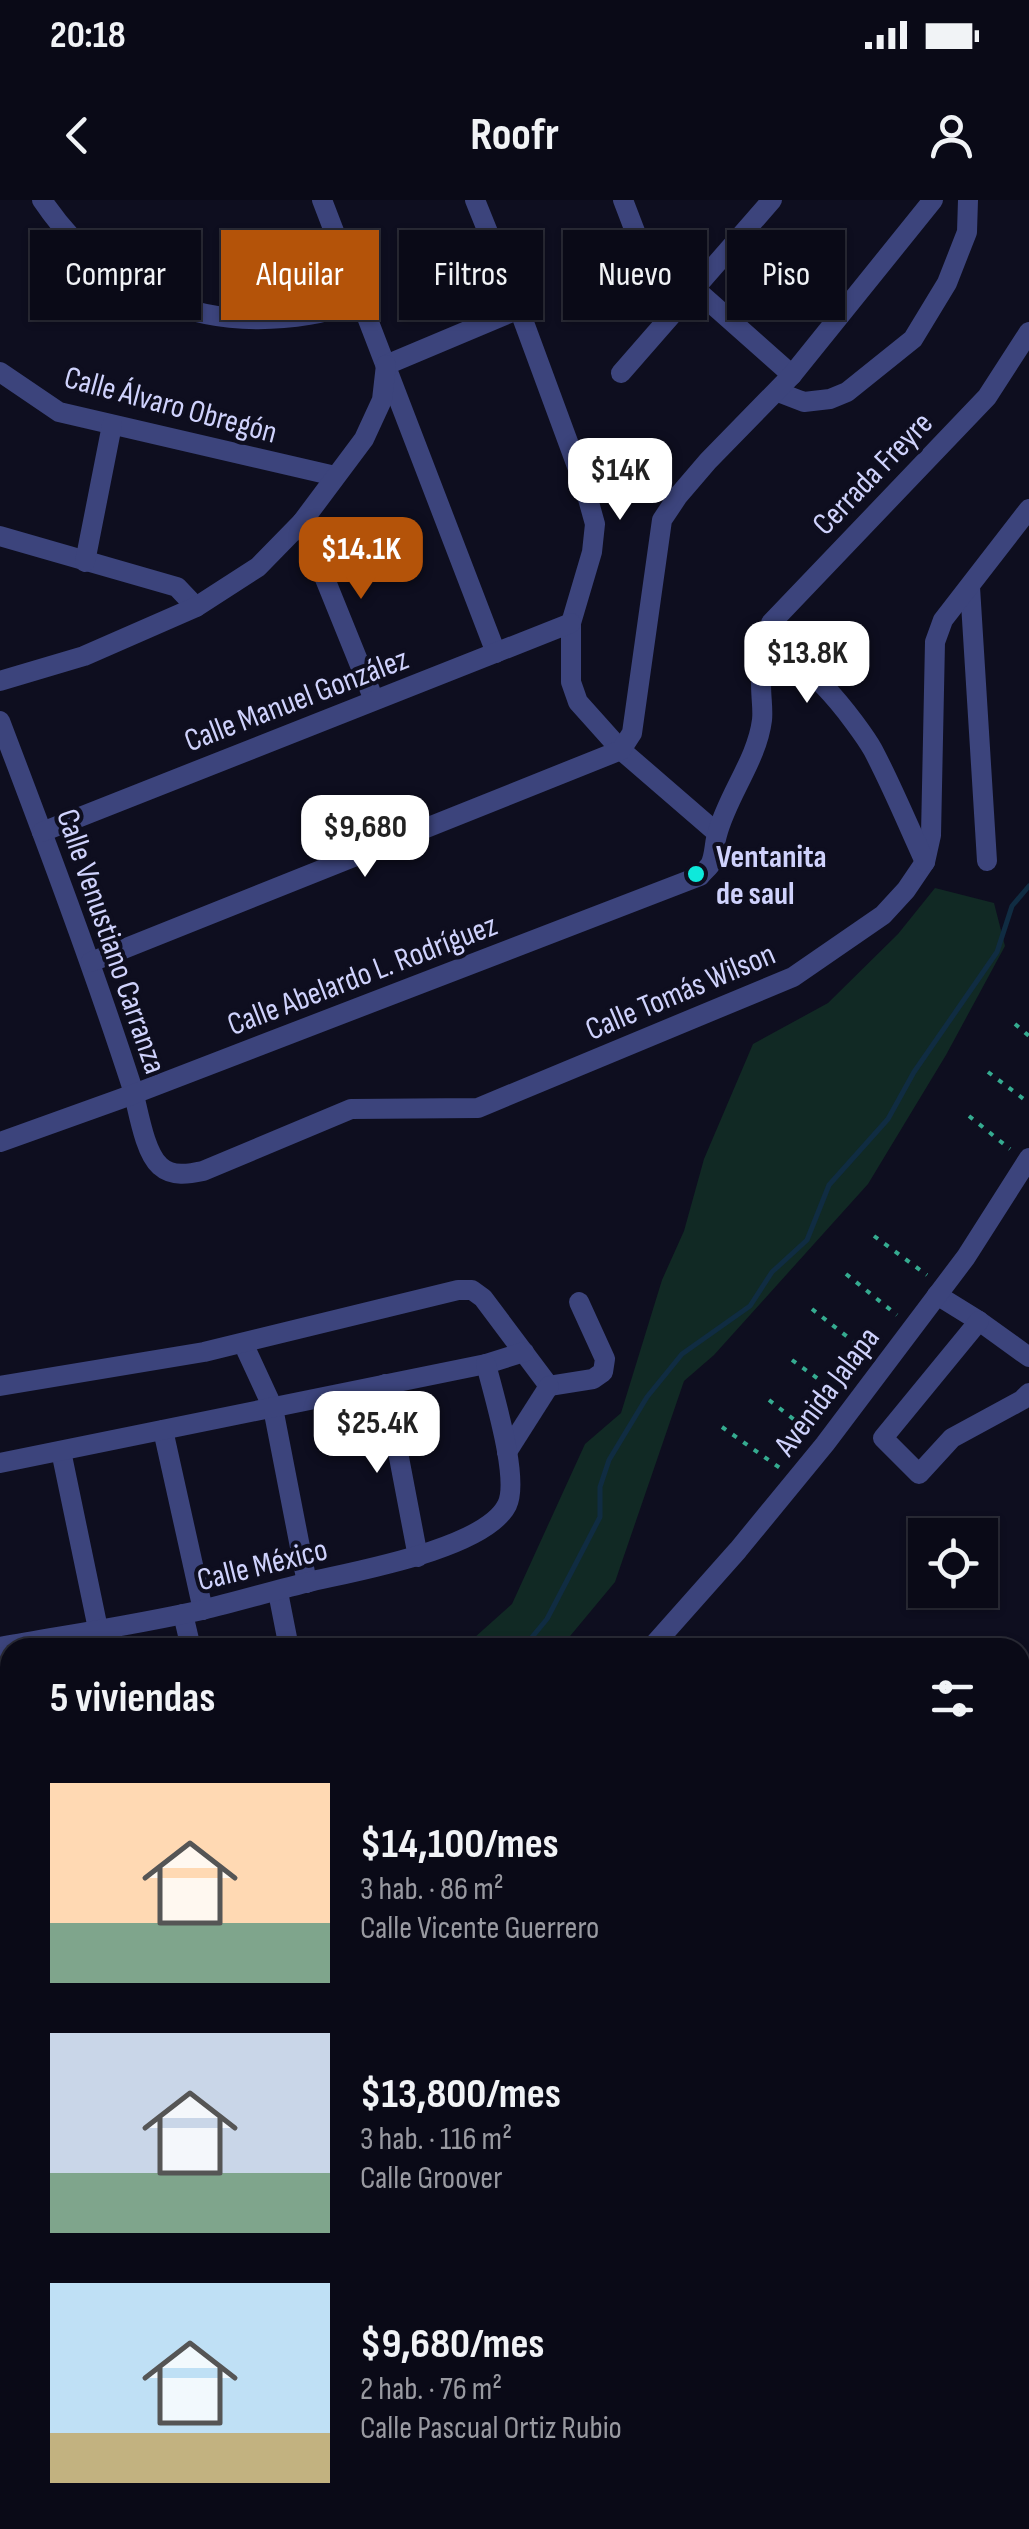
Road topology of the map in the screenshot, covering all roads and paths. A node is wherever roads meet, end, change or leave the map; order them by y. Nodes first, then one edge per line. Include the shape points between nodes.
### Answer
1 (42, 200) edge
2 (322, 200) edge
3 (475, 200) edge
4 (623, 200) edge
5 (772, 200) edge
6 (933, 200) edge
7 (968, 200) edge
8 (334, 230) edge
9 (487, 230) edge
10 (634, 230) edge
11 (707, 273) edge
12 (707, 300) edge
13 (221, 316) edge
14 (368, 320) edge
15 (494, 320) edge
16 (524, 320) edge
17 (666, 320) edge
18 (1029, 332) edge
19 (386, 365) junction
20 (0, 372) edge
21 (621, 373) dead end
22 (792, 376) junction
23 (778, 392) junction
24 (112, 426) junction
25 (335, 476) junction
26 (1029, 509) edge
27 (302, 522) junction
28 (0, 536) edge
29 (85, 562) junction
30 (970, 586) junction
31 (196, 608) junction
32 (570, 622) junction
33 (496, 654) junction
34 (776, 656) junction
35 (0, 681) edge
36 (374, 700) junction
37 (0, 721) edge
38 (621, 750) junction
39 (42, 832) junction
40 (717, 834) junction
41 (987, 861) dead end
42 (925, 862) junction
43 (91, 962) junction
44 (1015, 1024) dead end
45 (1029, 1036) edge
46 (988, 1072) dead end
47 (134, 1094) junction
48 (1029, 1103) edge
49 (969, 1116) dead end
50 (1, 1139) edge
51 (1027, 1160) edge
52 (173, 1173) joint
53 (874, 1236) dead end
54 (846, 1274) dead end
55 (940, 1291) junction
56 (578, 1302) dead end
57 (812, 1309) dead end
58 (980, 1321) junction
59 (912, 1327) junction
60 (243, 1343) junction
61 (524, 1352) junction
62 (1029, 1357) edge
63 (792, 1360) dead end
64 (486, 1364) junction
65 (883, 1366) junction
66 (385, 1384) junction
67 (0, 1386) edge
68 (549, 1386) junction
69 (1029, 1393) edge
70 (769, 1400) dead end
71 (854, 1406) junction
72 (273, 1408) junction
73 (722, 1427) dead end
74 (163, 1430) junction
75 (825, 1444) junction
76 (61, 1451) junction
77 (507, 1452) junction
78 (0, 1463) edge
79 (796, 1479) junction
80 (418, 1557) junction
81 (307, 1582) junction
82 (278, 1592) junction
83 (193, 1612) junction
84 (100, 1638) edge
85 (103, 1638) edge
86 (191, 1638) edge
87 (288, 1638) edge
88 (660, 1638) edge

1 - 13 street via 87,255 120,281 158,300
2 - 8 street
3 - 9 street
4 - 10 street
5 - 11 street
6 - 22 street
7 - 23 street via 967,232 947,283 913,339 830,400 804,402
12 - 22 street
14 - 19 street
15 - 19 street
16 - 32 street via 595,524
17 - 21 street
18 - 34 street, Cerrada Freyre via 987,398 771,623
19 - 25 street via 382,400 364,439
19 - 33 street
20 - 24 street, Calle Álvaro Obregón via 59,412
22 - 23 street
23 - 38 street via 708,461 662,520 632,734
24 - 25 street, Calle Álvaro Obregón
24 - 29 street
25 - 27 street
26 - 30 street, Calle Tomás Wilson
27 - 31 street via 258,567
27 - 36 street
28 - 29 street
29 - 31 street via 176,587
30 - 41 street
30 - 42 street, Calle Tomás Wilson via 934,642 932,822
31 - 35 street via 84,656
32 - 33 street, Calle Manuel González
32 - 38 street via 578,702
33 - 36 street, Calle Manuel González
34 - 40 street, Calle Abelardo L. Rodríguez via 765,665 754,747
34 - 42 street via 813,674 860,728
36 - 39 street, Calle Manuel González
37 - 39 street, Calle Venustiano Carranza
38 - 40 street
38 - 43 street
39 - 43 street, Calle Venustiano Carranza
40 - 47 street, Calle Abelardo L. Rodríguez via 712,863 700,876
42 - 52 street, Calle Tomás Wilson via 883,916 793,977 478,1108 351,1110 204,1171
43 - 47 street, Calle Venustiano Carranza
44 - 45 path
46 - 48 path
47 - 50 street, Calle Abelardo L. Rodríguez
47 - 52 street, Calle Venustiano Carranza via 150,1150
49 - 51 path
51 - 55 street, Avenida Jalapa
53 - 55 path
54 - 59 path
55 - 58 street
55 - 59 street, Avenida Jalapa
56 - 68 street via 605,1359 604,1372
57 - 65 path
58 - 62 street
58 - 69 street via 883,1438 919,1474 952,1438
59 - 65 street, Avenida Jalapa
60 - 61 street via 472,1290
60 - 67 street
60 - 72 street
61 - 64 street
61 - 68 street
63 - 71 path
64 - 66 street
64 - 77 street
65 - 71 street, Avenida Jalapa
66 - 72 street
66 - 80 street
68 - 77 street
70 - 75 path
71 - 75 street, Avenida Jalapa
72 - 74 street
72 - 81 street
73 - 79 path
74 - 76 street
74 - 83 street
75 - 79 street, Avenida Jalapa
76 - 78 street
76 - 84 street
77 - 80 street, Calle México via 511,1488 495,1520
79 - 88 street, Avenida Jalapa
80 - 81 street, Calle México
81 - 82 street, Calle México
82 - 83 street, Calle México
82 - 87 street
83 - 85 street, Calle México
83 - 86 street

